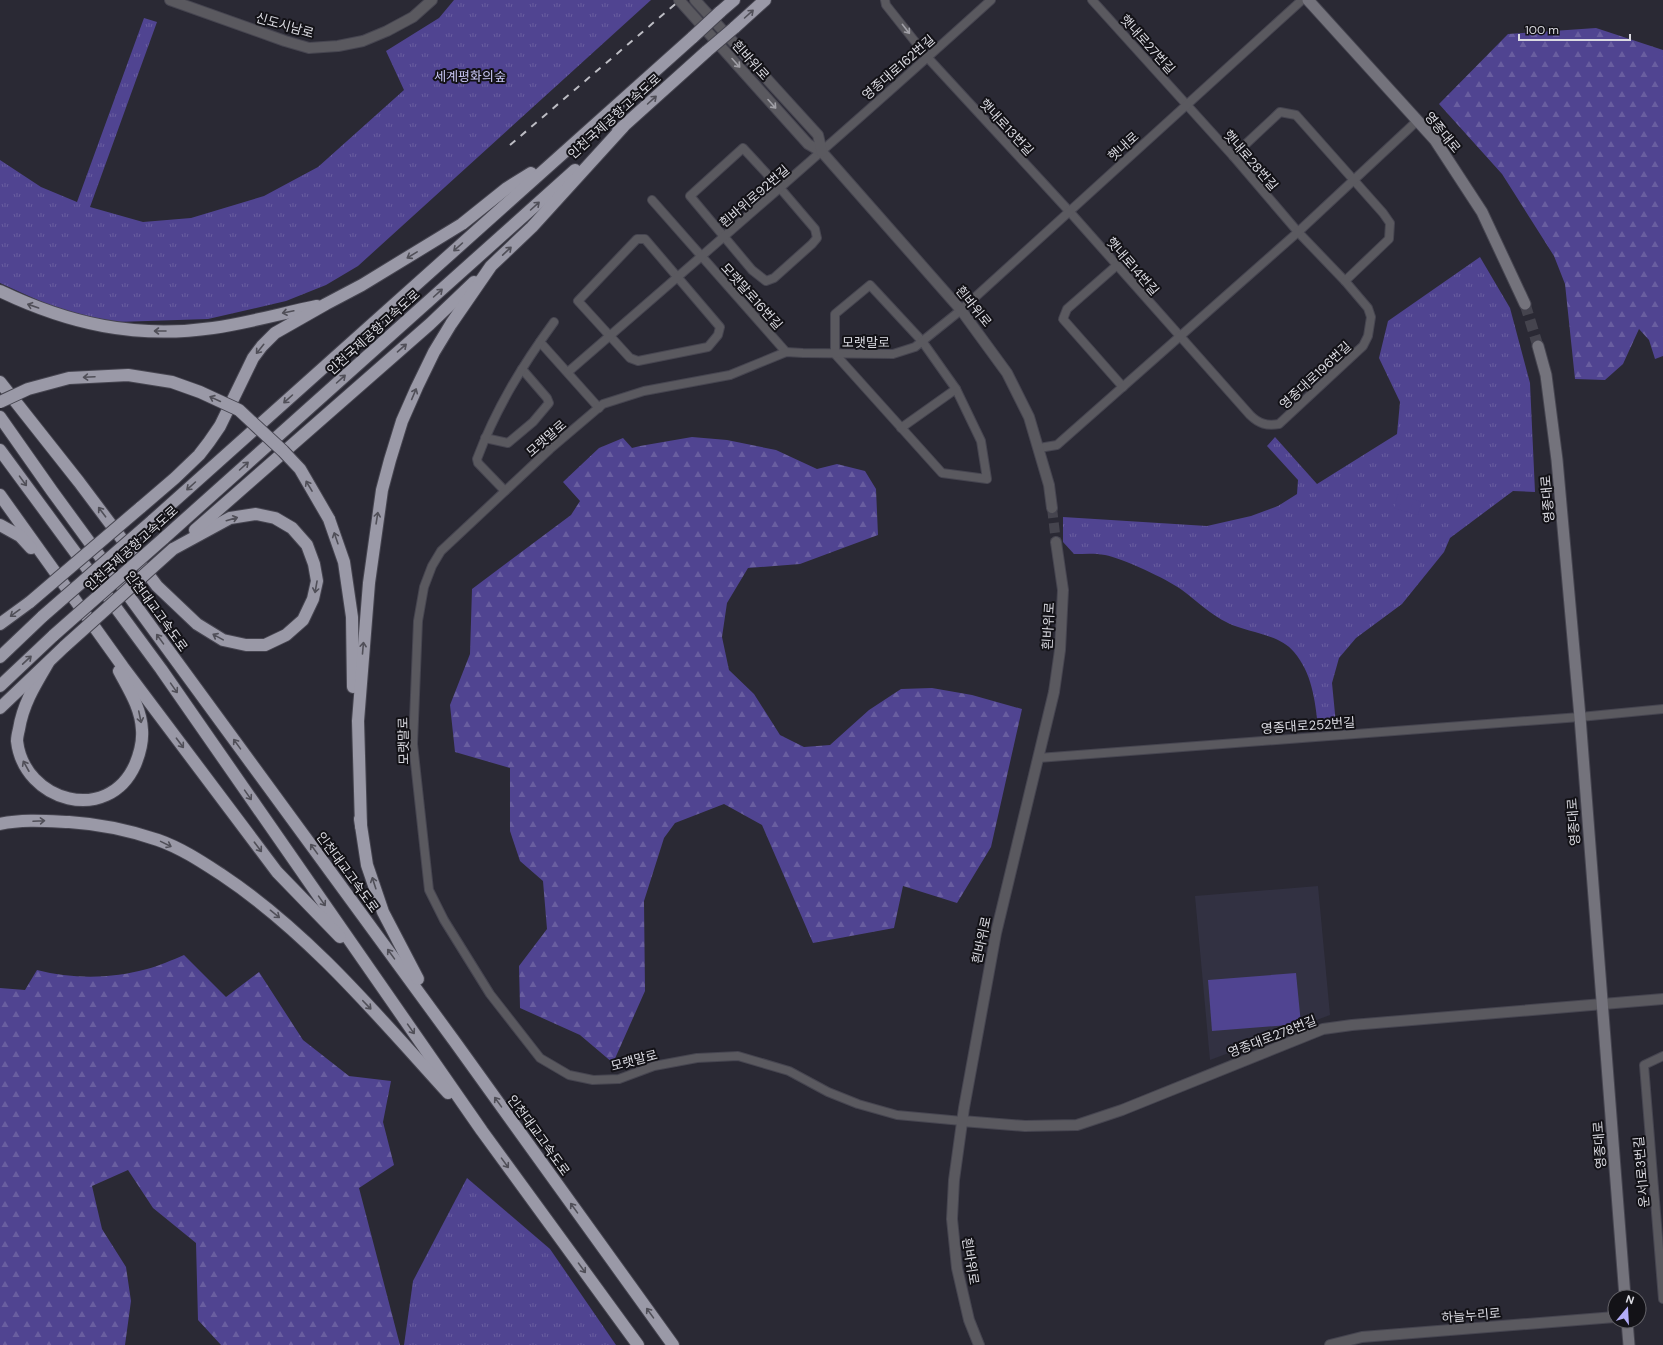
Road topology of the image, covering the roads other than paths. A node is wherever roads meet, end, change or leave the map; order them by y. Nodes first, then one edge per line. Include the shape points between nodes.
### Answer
1 (170, 0) edge
2 (432, 0) edge
3 (679, 0) edge
4 (695, 0) edge
5 (734, 0) edge
6 (765, 0) edge
7 (885, 0) edge
8 (991, 0) edge
9 (1092, 0) edge
10 (1302, 0) edge
11 (1308, 0) edge
12 (928, 58) junction
13 (1186, 105) junction
14 (1417, 121) junction
15 (623, 127) junction
16 (822, 152) junction
17 (560, 155) junction
18 (1233, 156) junction
19 (1355, 180) junction
20 (780, 188) junction
21 (652, 200) dead end
22 (1069, 211) junction
23 (1298, 232) junction
24 (724, 238) junction
25 (701, 257) junction
26 (491, 266) junction
27 (1116, 266) junction
28 (678, 278) junction
29 (1345, 281) junction
30 (0, 291) edge
31 (326, 304) junction
32 (1525, 304) tunnel mouth
33 (961, 310) junction
34 (554, 322) dead end
35 (609, 336) junction
36 (1179, 336) junction
37 (922, 341) junction
38 (540, 342) junction
39 (1538, 346) tunnel mouth
40 (786, 352) junction
41 (835, 354) junction
42 (522, 369) junction
43 (568, 372) junction
44 (0, 382) edge
45 (1123, 387) junction
46 (956, 389) junction
47 (0, 402) edge
48 (599, 408) junction
49 (0, 417) edge
50 (900, 428) junction
51 (485, 438) junction
52 (1039, 448) junction
53 (0, 450) edge
54 (505, 491) junction
55 (0, 495) edge
56 (1052, 508) tunnel mouth
57 (0, 525) edge
58 (1056, 542) tunnel mouth
59 (173, 549) junction
60 (75, 598) junction
61 (0, 624) edge
62 (0, 657) edge
63 (48, 663) junction
64 (0, 686) edge
65 (0, 708) edge
66 (1663, 709) edge
67 (1580, 717) junction
68 (1038, 758) junction
69 (0, 824) edge
70 (361, 826) junction
71 (364, 963) junction
72 (1663, 999) edge
73 (1602, 1004) junction
74 (455, 1042) junction
75 (1663, 1056) edge
76 (962, 1121) junction
77 (482, 1131) junction
78 (1660, 1222) edge
79 (1624, 1289) edge
80 (1663, 1298) edge
81 (1607, 1318) edge
82 (1628, 1329) edge
83 (638, 1345) edge
84 (673, 1345) edge
85 (979, 1345) edge
86 (1330, 1345) edge
87 (1629, 1345) edge

1 - 2 street, 신도시남로 via 309,48 363,41 413,17
3 -> 16 street, 흰바위로 via 808,144
4 - 16 street, 흰바위로 via 818,135
5 - 17 highway, 인천국제공항고속도로, bridge
15 -> 6 highway, 인천국제공항고속도로, bridge
7 -> 12 street, 햇내로13번길 via 886,5
8 - 12 street, 영종대로162번길
9 - 13 street, 햇내로27번길
10 - 13 street, 햇내로
11 - 14 main road, 영종대로
12 - 16 street, 영종대로162번길
12 - 22 street, 햇내로13번길
13 - 18 street, 햇내로28번길
13 - 22 street, 햇내로
14 - 19 street
14 - 32 main road, 영종대로 via 1435,140 1482,212
26 -> 15 highway via 532,227
64 -> 15 highway, 인천국제공항고속도로, bridge
16 - 20 street, 흰바위로92번길
16 - 33 street, 흰바위로
17 -> 31 highway via 507,188 462,224
17 -> 62 highway, 인천국제공항고속도로, bridge
18 - 19 street via 1280,112 1288,113 1296,115
18 - 23 street, 햇내로28번길
19 - 23 street
19 - 29 street via 1390,223 1389,239
20 - 24 street, 흰바위로92번길
20 - 24 street via 743,148 737,153 690,196
20 - 24 street via 815,229 817,238 774,278 766,282
21 - 25 street, 모랫말로16번길
22 - 27 street, 햇내로14번길
22 - 33 street, 햇내로
23 - 29 street, 영종대로196번길
23 - 36 street
24 - 25 street, 흰바위로92번길
25 - 28 street
25 - 40 street, 모랫말로16번길
59 -> 26 highway via 430,324
70 -> 26 highway via 359,697 369,583 382,490 402,421 434,352
27 - 36 street, 햇내로14번길
27 - 45 street via 1068,309 1063,319
28 - 35 street
28 - 35 street via 645,238 638,239 578,301
28 - 35 street via 720,327 718,335 708,348 638,360 630,358
29 - 36 street, 영종대로196번길 via 1368,308 1371,317 1368,336 1363,346 1279,424 1269,426 1258,422
31 -> 30 highway via 214,328 190,331 141,331 82,322 26,304
31 -> 61 highway, bridge via 275,333 262,346 246,371 220,426 199,455 180,474 30,602
33 - 37 street, 모랫말로
33 - 52 street, 흰바위로 via 1007,373 1030,417
34 - 38 street
35 - 43 street
36 - 45 street
37 - 41 street, 모랫말로 via 915,347 893,354
37 - 41 street via 870,285 835,314
37 - 46 street
38 - 42 street
38 - 43 street
39 - 67 main road, 영종대로 via 1546,375 1557,460
40 - 41 street, 모랫말로
40 - 48 street, 모랫말로 via 730,375 644,391
41 - 50 street
42 - 51 street via 497,411
42 - 51 street via 550,403 533,422 508,443
43 - 48 street
59 -> 44 highway via 230,518 256,514 275,518 292,528 307,544 317,581 314,599 303,620 286,635 265,644 246,646 223,640 197,624 157,586
45 - 52 street via 1057,445
46 - 50 street
46 - 50 street via 981,441 987,479 942,473
70 -> 47 highway, bridge via 353,774 352,617 344,562 330,519 300,469 239,410 172,382 128,375 69,378 28,389
48 - 54 street, 모랫말로
74 -> 49 highway, 인천대교고속도로
51 - 54 street via 477,459 478,463
52 - 56 street, 흰바위로
53 -> 71 highway via 161,669
54 - 76 street, 모랫말로 via 441,551 424,587 418,621 413,744 429,890 444,920 490,994 540,1058 570,1075 593,1080 619,1079 654,1066 697,1058 738,1056 789,1071 828,1092 858,1104 897,1115
55 - 60 highway
57 - 60 highway via 20,536
58 - 68 street, 흰바위로 via 1063,590 1060,650 1054,692
59 - 63 highway, bridge
60 -> 63 highway via 113,659 138,707 142,730 141,751 132,771 118,788 101,798 80,800 56,795 38,783 24,765 17,741 21,717 29,695
60 -> 71 highway via 123,667 277,872
63 - 65 highway
66 - 67 street, 영종대로252번길
67 - 68 street, 영종대로252번길
67 - 73 main road, 영종대로
68 - 76 street, 흰바위로 via 996,933
69 -> 77 highway via 45,820 117,828 159,840 197,859 278,916 320,956
74 -> 70 highway via 409,965 383,912 368,865
71 -> 77 highway
72 - 73 street, 영종대로278번길
73 - 76 street, 영종대로278번길 via 1323,1029 1122,1110 1077,1125 1025,1126
73 - 79 main road, 영종대로
84 -> 74 highway, 인천대교고속도로
75 - 78 street, 운서1로3번길 via 1644,1065
76 - 85 street, 흰바위로 via 952,1219 957,1268 969,1320
77 -> 83 highway
78 - 80 street, 운서1로3번길
81 - 86 street, 하늘누리로 via 1362,1337
82 - 87 main road

